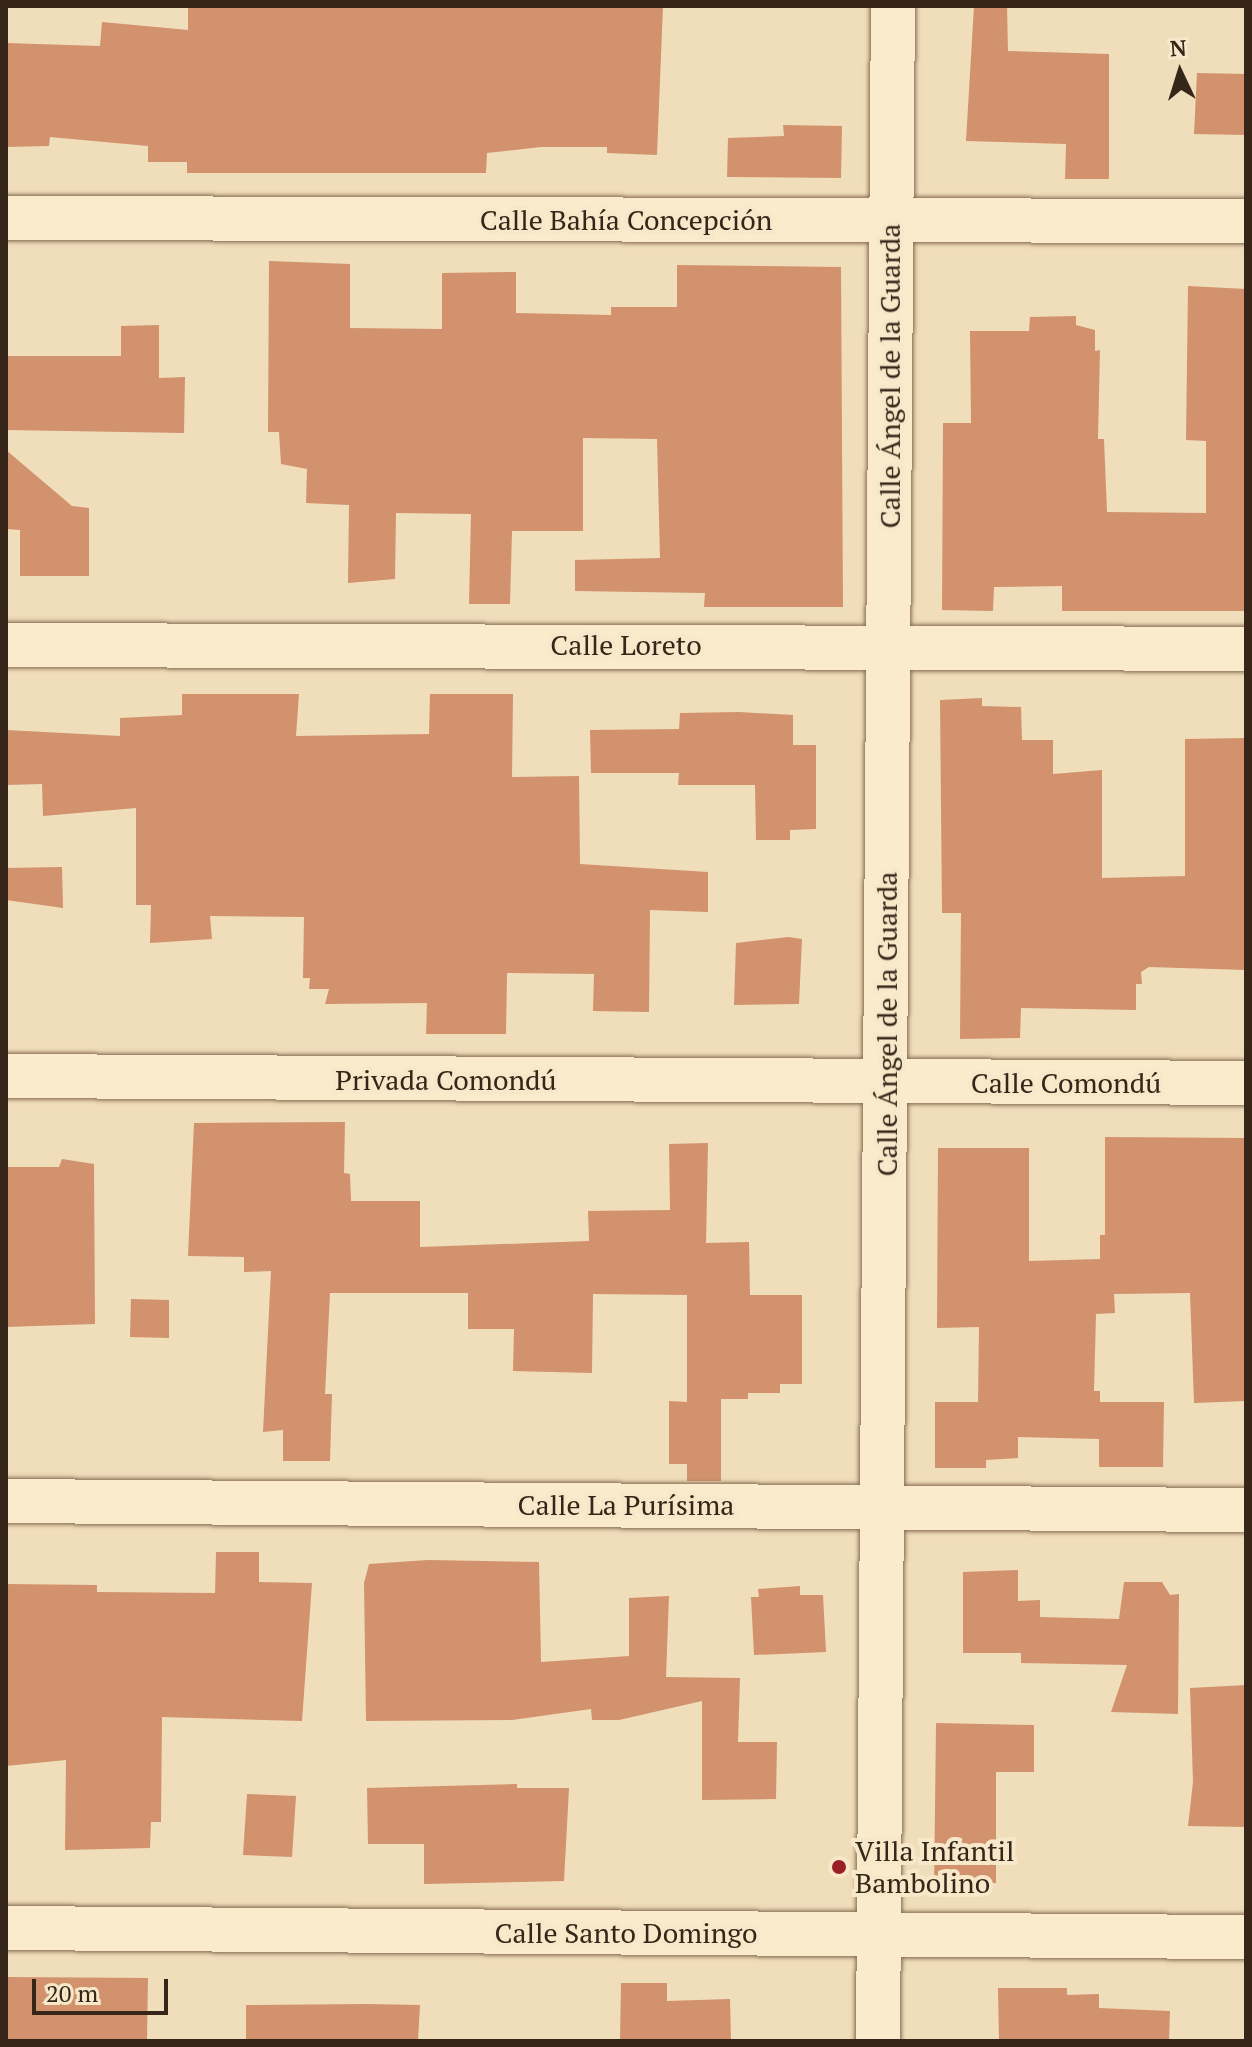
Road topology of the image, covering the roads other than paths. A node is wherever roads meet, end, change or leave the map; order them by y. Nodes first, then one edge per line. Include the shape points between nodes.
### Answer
1 (893, 6) edge
2 (6, 218) edge
3 (891, 220) junction
4 (1246, 221) edge
5 (6, 645) edge
6 (890, 645) junction
7 (1246, 649) edge
8 (6, 1076) edge
9 (886, 1083) junction
10 (1246, 1083) edge
11 (6, 1501) edge
12 (884, 1507) junction
13 (1246, 1510) edge
14 (6, 1928) edge
15 (879, 1934) junction
16 (1246, 1937) edge
17 (878, 2041) edge

1 - 3 street, Calle Ángel de la Guarda
2 - 3 street, Calle Bahía Concepción
3 - 4 street, Calle Bahía Concepción
3 - 6 street, Calle Ángel de la Guarda
5 - 6 street, Calle Loreto
6 - 7 street, Calle Loreto
6 - 9 street, Calle Ángel de la Guarda
8 - 9 street, Privada Comondú
9 - 10 street, Calle Comondú
9 - 12 street, Calle Ángel de la Guarda
11 - 12 street, Calle La Purísima
12 - 13 street, Calle La Purísima
12 - 15 street, Calle Ángel de la Guarda
14 - 15 street, Calle Santo Domingo
15 - 16 street, Calle Santo Domingo
15 - 17 street, Calle Ángel de la Guarda

